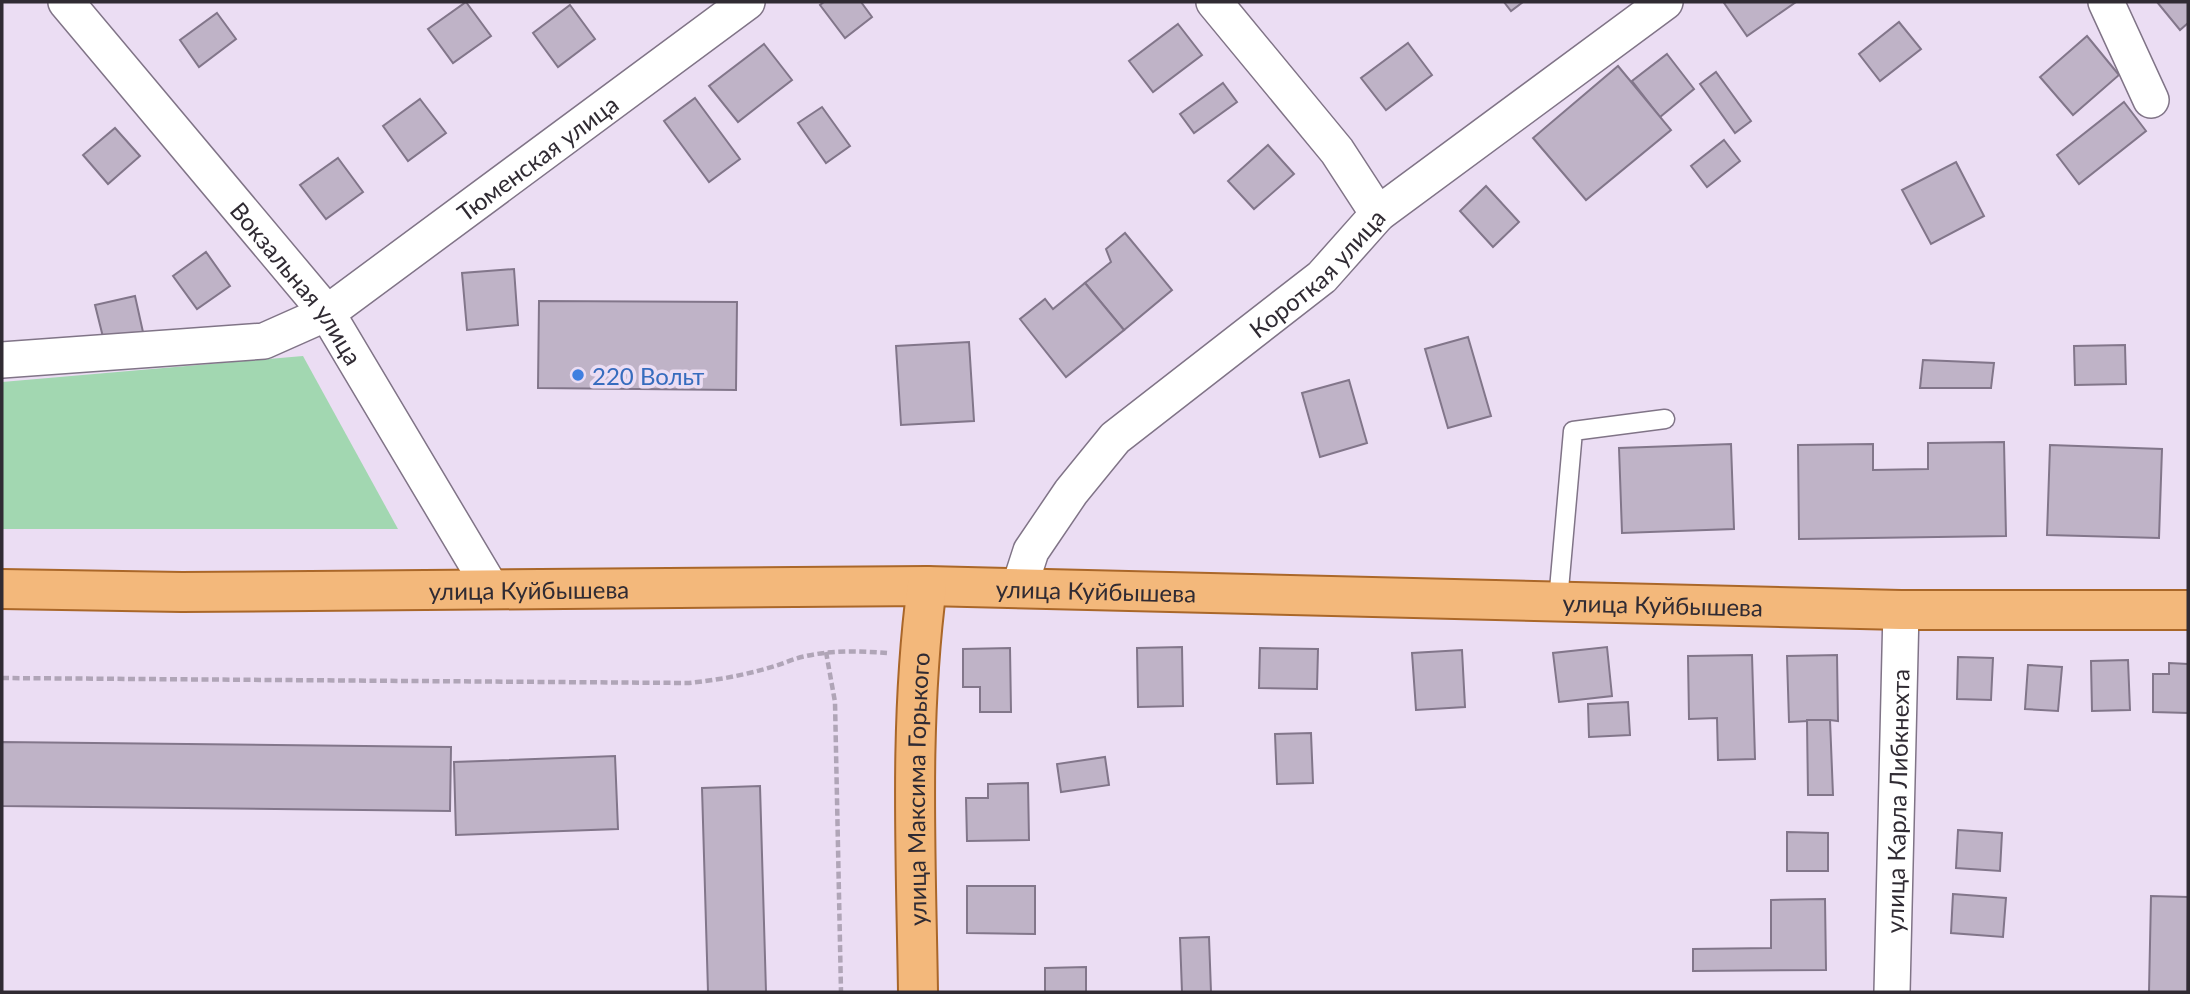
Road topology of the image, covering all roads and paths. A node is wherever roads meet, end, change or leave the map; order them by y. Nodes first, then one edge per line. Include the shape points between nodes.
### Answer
1 (66, 2) edge
2 (747, 2) edge
3 (1214, 2) edge
4 (1665, 2) edge
5 (2106, 2) edge
6 (2151, 100) dead end
7 (1378, 214) junction
8 (327, 313) junction
9 (2, 360) edge
10 (1665, 419) dead end
11 (927, 586) junction
12 (1019, 588) junction
13 (2, 589) edge
14 (492, 590) junction
15 (1558, 601) junction
16 (1902, 610) junction
17 (2188, 610) edge
18 (827, 652) junction
19 (898, 654) dead end
20 (2, 678) edge
21 (841, 992) edge
22 (918, 992) edge
23 (1892, 992) edge

1 - 8 street, Вокзальная улица
2 - 8 street, Тюменская улица
3 - 7 street via 1336,151
4 - 7 street, Короткая улица
5 - 6 street
7 - 12 street, Короткая улица via 1322,276 1115,438 1031,551
8 - 9 street, Тюменская улица via 264,341
8 - 14 street, Вокзальная улица
10 - 15 lane via 1573,431
11 - 12 main road, улица Куйбышева
11 - 14 main road, улица Куйбышева
11 - 22 main road, улица Максима Горького via 914,738
12 - 15 main road, улица Куйбышева
13 - 14 main road, улица Куйбышева
15 - 16 main road, улица Куйбышева
16 - 17 main road, улица Куйбышева
16 - 23 street, улица Карла Либкнехта
18 - 19 path
18 - 20 path via 728,678 689,683
18 - 21 path via 835,702

